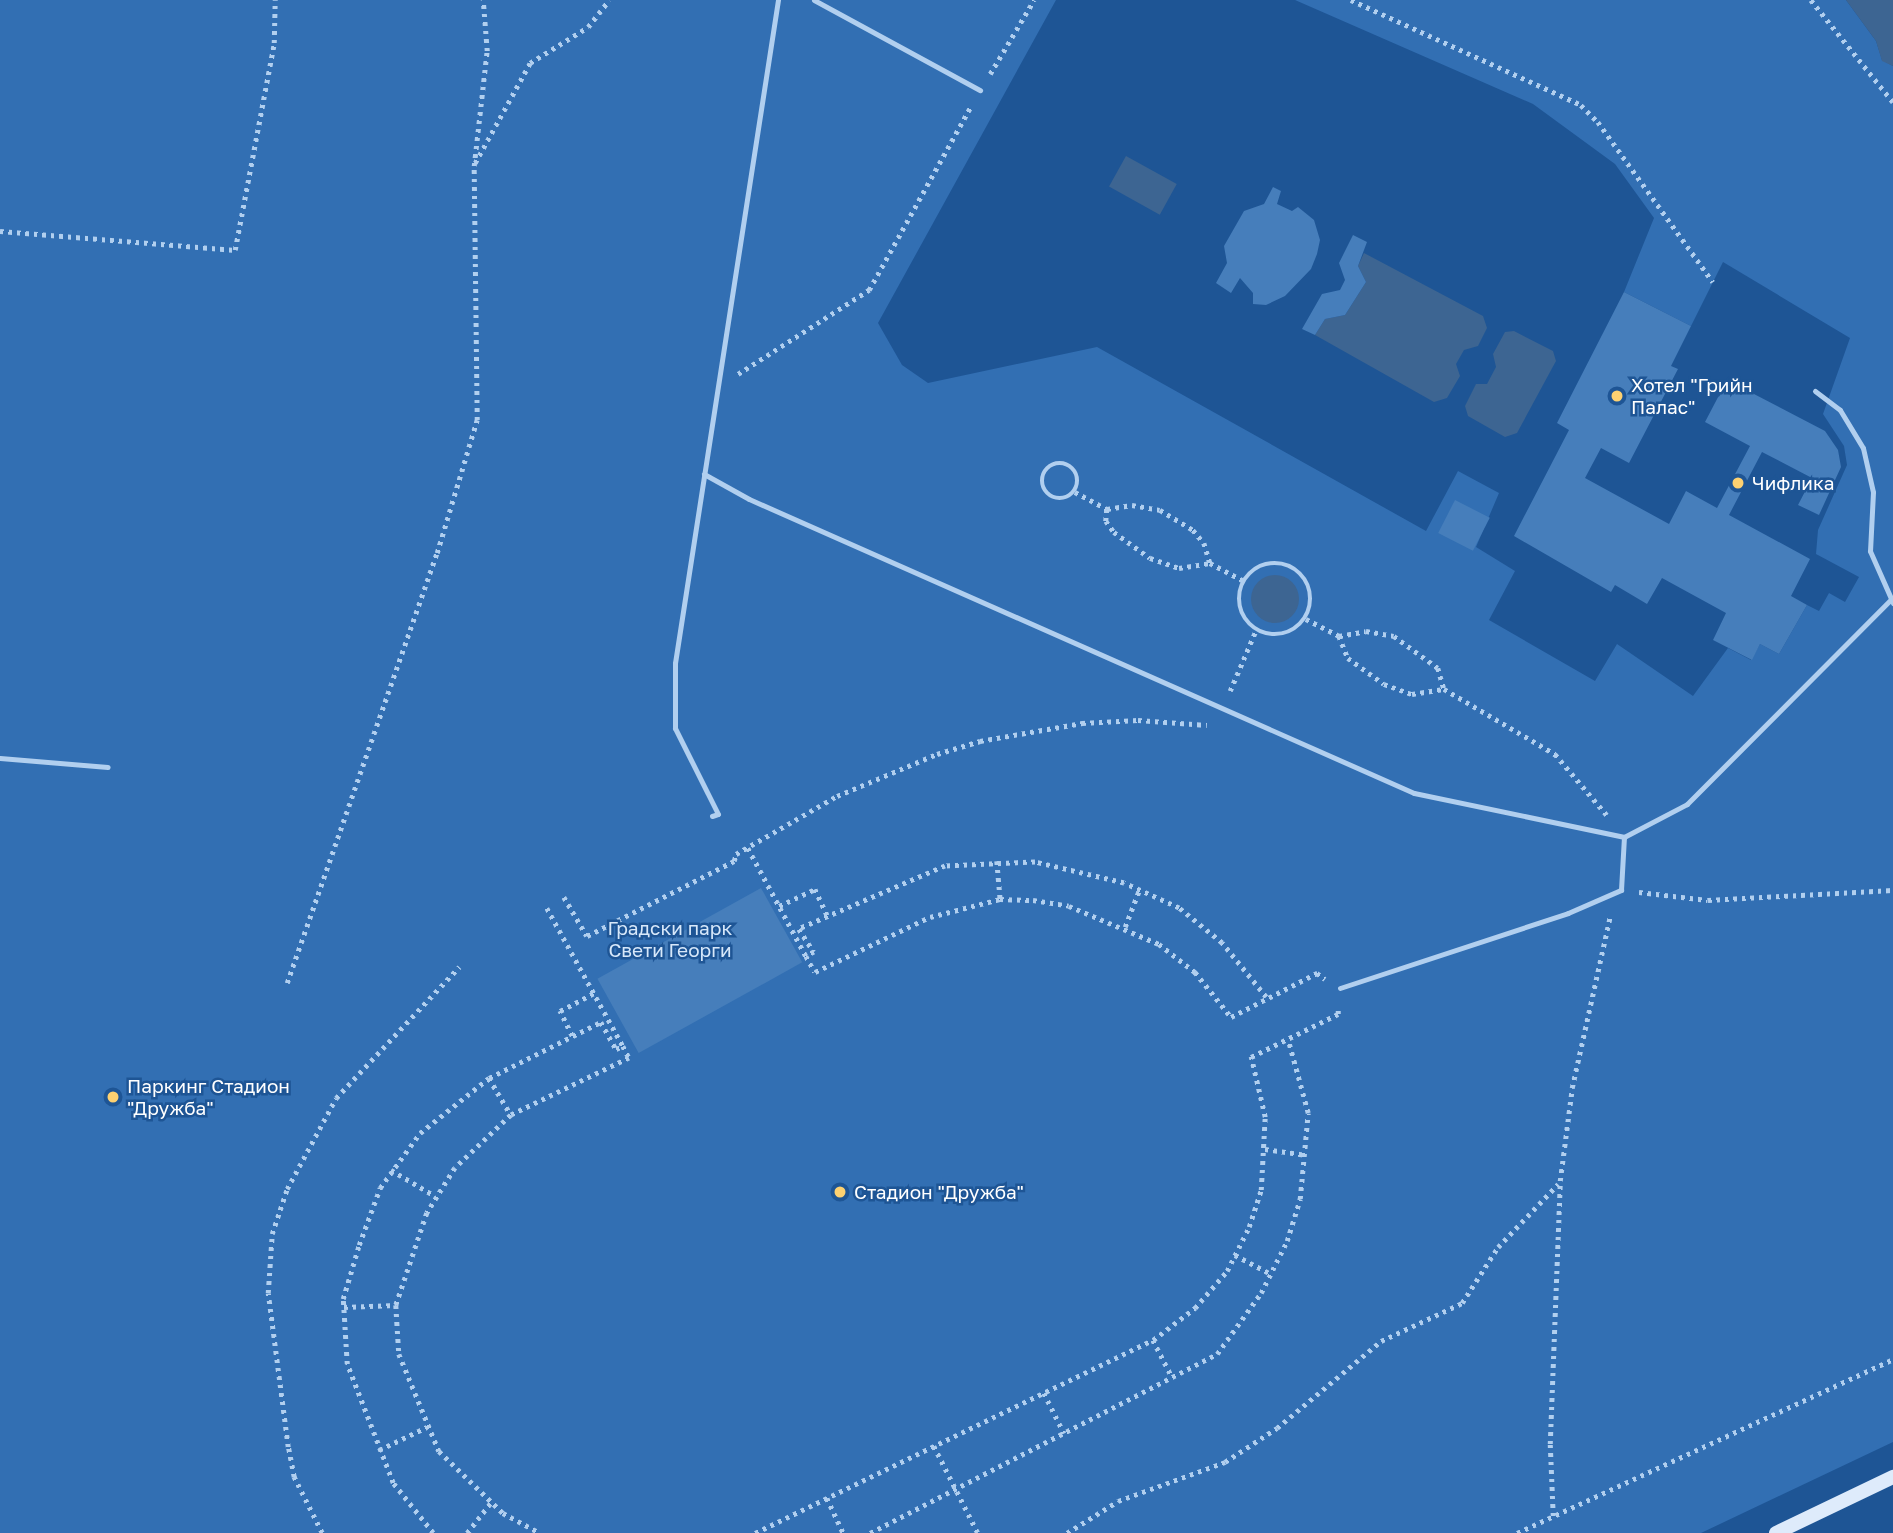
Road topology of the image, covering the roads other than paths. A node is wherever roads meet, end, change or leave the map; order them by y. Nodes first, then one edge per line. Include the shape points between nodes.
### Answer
1 (778, 0) edge
2 (814, 0) edge
3 (981, 90) road end
4 (1815, 391) dead end
5 (704, 474) junction
6 (1892, 601) edge
7 (0, 758) edge
8 (108, 767) dead end
9 (712, 816) dead end
10 (1624, 837) junction
11 (1340, 988) dead end
12 (1893, 1477) edge
13 (1776, 1533) edge

1 - 5 lane
2 - 3 lane
4 - 6 lane via 1840,410 1863,448 1873,492 1870,551
5 - 9 lane via 675,663 675,728 718,814
5 - 10 lane via 762,505 1414,793
6 - 10 lane via 1686,804
7 - 8 lane
10 - 11 lane via 1621,890 1568,913
12 - 13 main road

